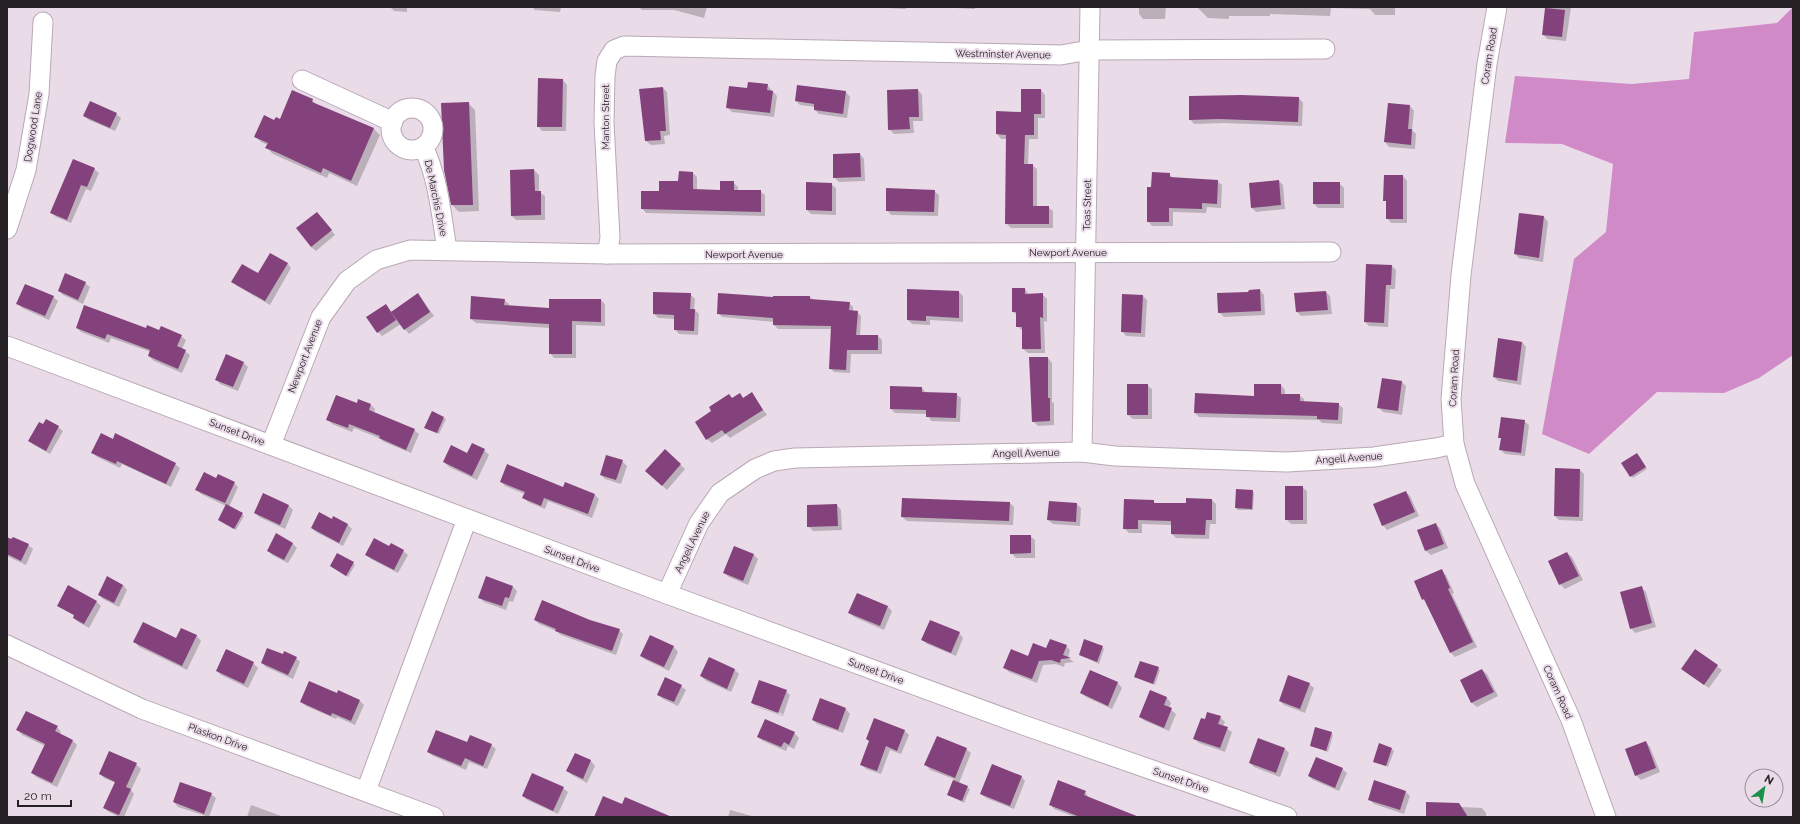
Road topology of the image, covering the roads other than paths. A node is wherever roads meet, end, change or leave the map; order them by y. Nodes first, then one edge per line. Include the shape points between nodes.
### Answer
1 (1090, 7) edge
2 (1497, 7) edge
3 (43, 22) dead end
4 (682, 48) joint
5 (1325, 49) dead end
6 (1089, 50) junction
7 (302, 80) dead end
8 (393, 122) junction
9 (423, 147) junction
10 (7, 229) edge
11 (447, 250) junction
12 (1086, 252) junction
13 (1331, 252) dead end
14 (607, 254) junction
15 (7, 346) edge
16 (1454, 444) junction
17 (271, 445) junction
18 (1082, 452) junction
19 (467, 519) junction
20 (667, 594) junction
21 (7, 645) edge
22 (366, 791) junction
23 (434, 817) edge
24 (1287, 817) edge
25 (1606, 817) edge

1 - 6 street, Toas Street
2 - 16 street, Coram Road via 1487,64 1461,275 1451,400
3 - 10 street, Dogwood Lane via 39,94 26,170
4 - 6 street, Westminster Avenue via 1061,55
4 - 14 street, Manton Street via 624,46 614,50 606,61 604,122 610,238
5 - 6 street, Westminster Avenue
6 - 12 street, Toas Street
7 - 8 street
8 - 9 street, De Marchis Drive via 392,133 399,145 411,150
8 - 9 street, De Marchis Drive via 398,114 407,109 417,109 426,114 432,122 433,132 429,142
9 - 11 street, De Marchis Drive via 428,156 442,213
11 - 14 street, Newport Avenue
11 - 17 street, Newport Avenue via 410,250 376,260 347,281 321,317
12 - 13 street, Newport Avenue
12 - 14 street, Newport Avenue
12 - 18 street, Toas Street
15 - 17 street, Sunset Drive
16 - 18 street, Angell Avenue via 1374,457 1288,462 1115,456
16 - 25 street, Coram Road via 1465,484 1571,720
17 - 19 street, Sunset Drive
18 - 20 street, Angell Avenue via 795,458 774,461 755,469 720,493 699,524
19 - 20 street, Sunset Drive
19 - 22 street
20 - 24 street, Sunset Drive via 1026,726
21 - 22 street, Plaskon Drive via 142,709
22 - 23 street, Plaskon Drive

